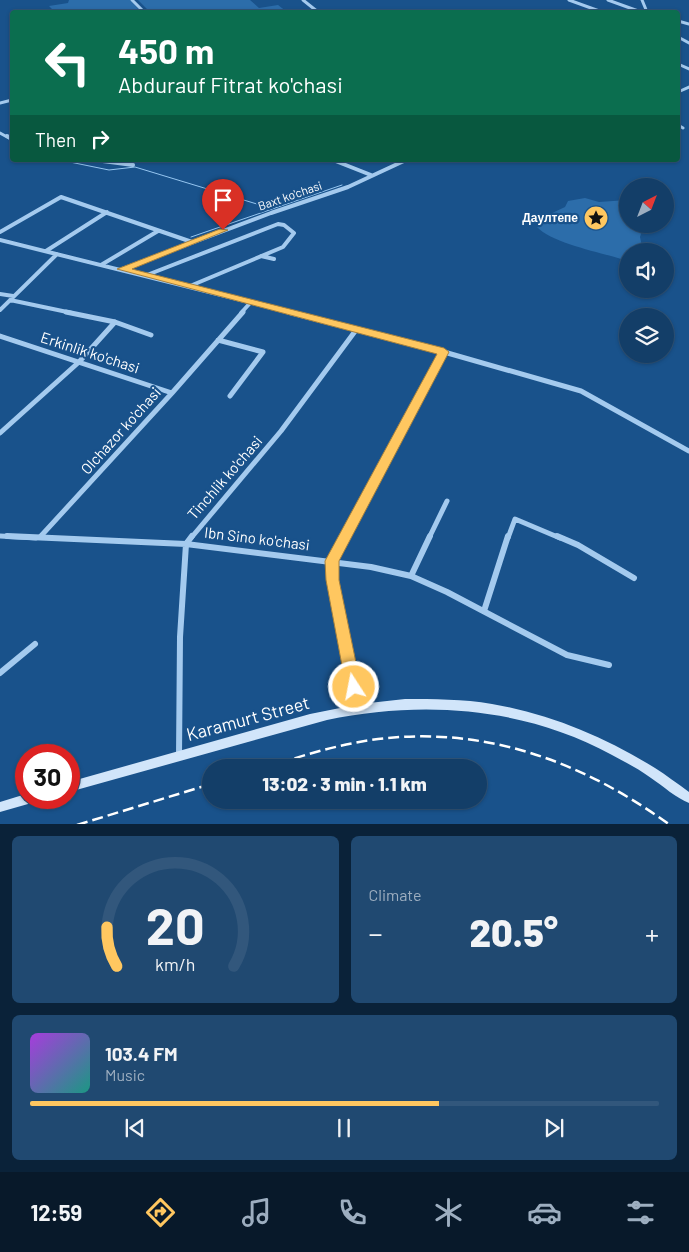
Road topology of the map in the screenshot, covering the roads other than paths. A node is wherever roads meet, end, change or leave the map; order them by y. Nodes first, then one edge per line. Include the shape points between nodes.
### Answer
1 (132, 0) edge
2 (303, 0) edge
3 (568, 0) edge
4 (608, 0) edge
5 (142, 10) edge
6 (316, 10) edge
7 (596, 10) edge
8 (636, 10) edge
9 (680, 126) edge
10 (683, 128) dead end
11 (108, 162) edge
12 (338, 162) edge
13 (402, 162) edge
14 (133, 166) dead end
15 (371, 176) junction
16 (108, 212) junction
17 (158, 231) junction
18 (0, 232) edge
19 (0, 240) edge
20 (192, 242) junction
21 (46, 252) junction
22 (58, 254) junction
23 (261, 256) junction
24 (274, 259) dead end
25 (101, 265) junction
26 (122, 269) junction
27 (146, 275) junction
28 (189, 286) junction
29 (0, 294) edge
30 (12, 298) junction
31 (251, 302) junction
32 (0, 310) edge
33 (115, 322) junction
34 (356, 330) junction
35 (150, 335) dead end
36 (0, 336) edge
37 (218, 340) junction
38 (444, 352) junction
39 (79, 362) junction
40 (172, 393) junction
41 (230, 396) dead end
42 (0, 433) edge
43 (689, 451) edge
44 (447, 502) dead end
45 (0, 536) edge
46 (40, 538) junction
47 (186, 544) junction
48 (332, 561) junction
49 (411, 576) junction
50 (634, 578) dead end
51 (484, 611) junction
52 (35, 644) dead end
53 (609, 665) dead end
54 (0, 673) edge
55 (354, 687) dead end
56 (179, 754) junction
57 (80, 782) edge
58 (689, 793) edge
59 (689, 798) edge
60 (15, 800) edge
61 (15, 802) edge
62 (0, 805) edge

1 - 5 street
2 - 6 street
3 - 7 street
4 - 8 street
9 - 10 street
11 - 14 street
12 - 15 street
13 - 15 street, Baxt ko'chasi
15 - 20 street, Baxt ko'chasi
16 - 17 street
16 - 18 street via 61,197
16 - 21 street
17 - 20 street
17 - 25 street
19 - 21 street
20 - 26 street, Baxt ko'chasi
21 - 22 street
22 - 25 street
22 - 30 street
23 - 24 street
23 - 27 street via 283,247 294,233 278,224
23 - 28 street
25 - 26 street
26 - 27 street
27 - 28 street
28 - 31 street
29 - 30 street
30 - 32 street
30 - 33 street
31 - 34 street
31 - 37 street, Olchazor ko'chasi
33 - 35 street
33 - 39 street
34 - 38 street
34 - 47 street, Tinchlik ko'chasi via 281,432
36 - 39 street, Erkinlik ko'chasi
37 - 40 street, Olchazor ko'chasi
37 - 41 street via 262,352
38 - 43 street via 581,391
38 - 48 street
39 - 40 street, Erkinlik ko'chasi
39 - 42 street
40 - 46 street, Olchazor ko'chasi
44 - 49 street
45 - 46 street, Ibn Sino ko'chasi
46 - 47 street, Ibn Sino ko'chasi
47 - 48 street, Ibn Sino ko'chasi
47 - 56 street via 180,637
48 - 49 street, Ibn Sino ko'chasi
48 - 55 street via 332,580
49 - 51 street, Ibn Sino ko'chasi
50 - 51 street via 578,545 515,519
51 - 53 street, Ibn Sino ko'chasi via 567,655
52 - 54 street
56 - 57 main road, Karamurt Street
56 - 58 main road, Karamurt Street via 304,717 359,705 456,701 508,708 560,722 608,743
56 - 59 main road, Karamurt Street via 360,709 417,704 473,706 516,712 588,737
60 - 62 main road
61 - 62 main road

